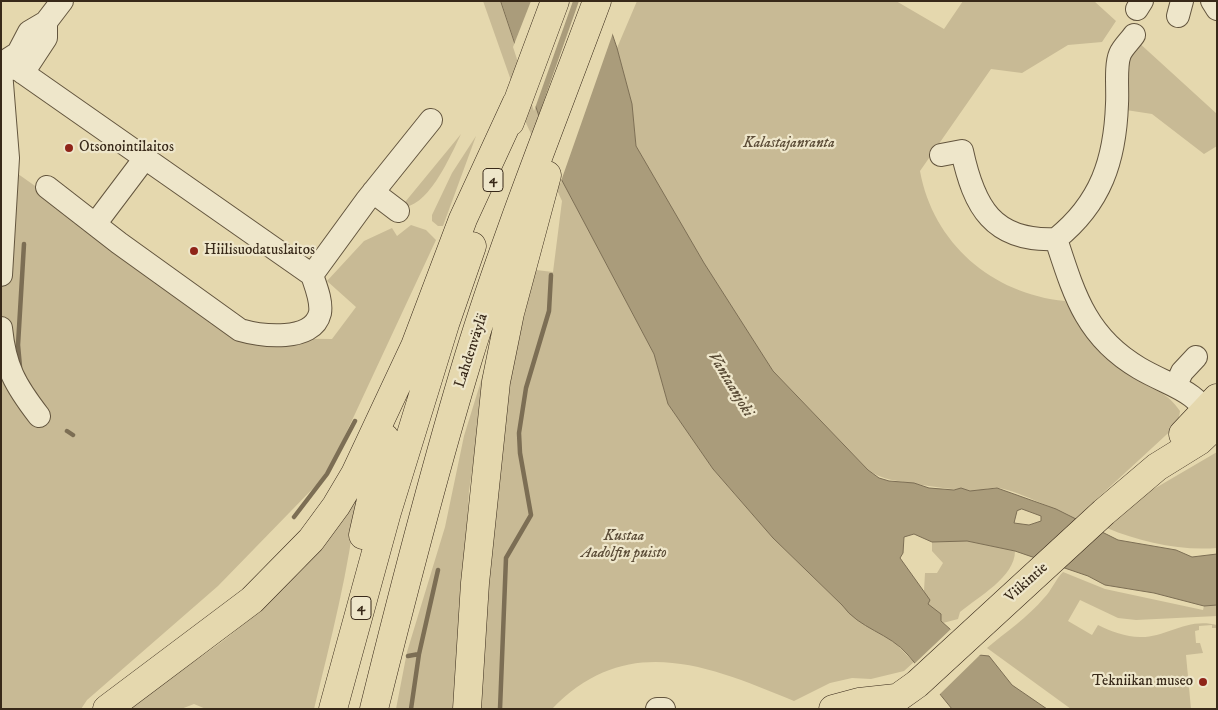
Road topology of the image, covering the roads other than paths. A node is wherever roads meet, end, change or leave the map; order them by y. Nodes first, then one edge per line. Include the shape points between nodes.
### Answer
1 (62, 1) edge
2 (555, 1) edge
3 (597, 1) edge
4 (1212, 1) edge
5 (1217, 9) edge
6 (46, 22) junction
7 (1134, 35) dead end
8 (1, 64) edge
9 (12, 72) edge
10 (564, 93) junction
11 (516, 104) junction
12 (431, 120) dead end
13 (940, 155) dead end
14 (145, 158) junction
15 (48, 187) dead end
16 (373, 192) junction
17 (398, 211) dead end
18 (96, 223) junction
19 (1056, 239) junction
20 (1, 275) edge
21 (312, 275) junction
22 (1, 328) edge
23 (414, 346) junction
24 (1196, 356) dead end
25 (1176, 385) junction
26 (39, 416) dead end
27 (1215, 416) edge
28 (407, 576) junction
29 (894, 705) edge
30 (334, 707) edge
31 (106, 709) edge
32 (374, 709) edge
33 (388, 709) edge
34 (467, 709) edge
35 (657, 709) edge
36 (664, 709) edge
37 (833, 709) edge

1 - 6 street
2 - 11 main road, 4
3 - 10 main road, Lahdenväylä / 4
4 - 5 street
6 - 8 street via 29,32 18,53
6 - 9 street via 46,38
7 - 19 street via 1120,54 1111,156 1102,183 1086,211
8 - 9 street
9 - 14 street
9 - 20 street
10 - 28 main road, Lahdenväylä / 4 via 533,165 468,358
10 - 34 main road via 542,198 510,313 496,382 481,510
11 - 23 main road via 463,219
11 - 30 main road, 4 via 387,512
12 - 16 street
13 - 19 street via 962,151 972,191 990,218 1024,238
14 - 18 street
14 - 21 street
15 - 18 street
16 - 17 street
16 - 21 street
18 - 21 street via 240,330 257,335 288,335 314,324 320,315 320,304
19 - 25 street via 1082,312 1099,334 1140,368
22 - 26 street via 4,352 17,386
23 - 30 main road via 382,448 340,634
23 - 31 main road via 355,474 311,540 252,600
24 - 25 street
25 - 27 street
27 - 29 main road, Viikintie via 1194,445 1157,467 1104,512
28 - 32 main road, Lahdenväylä / 4
28 - 33 street via 405,630
29 - 37 main road via 859,702
35 - 36 street

